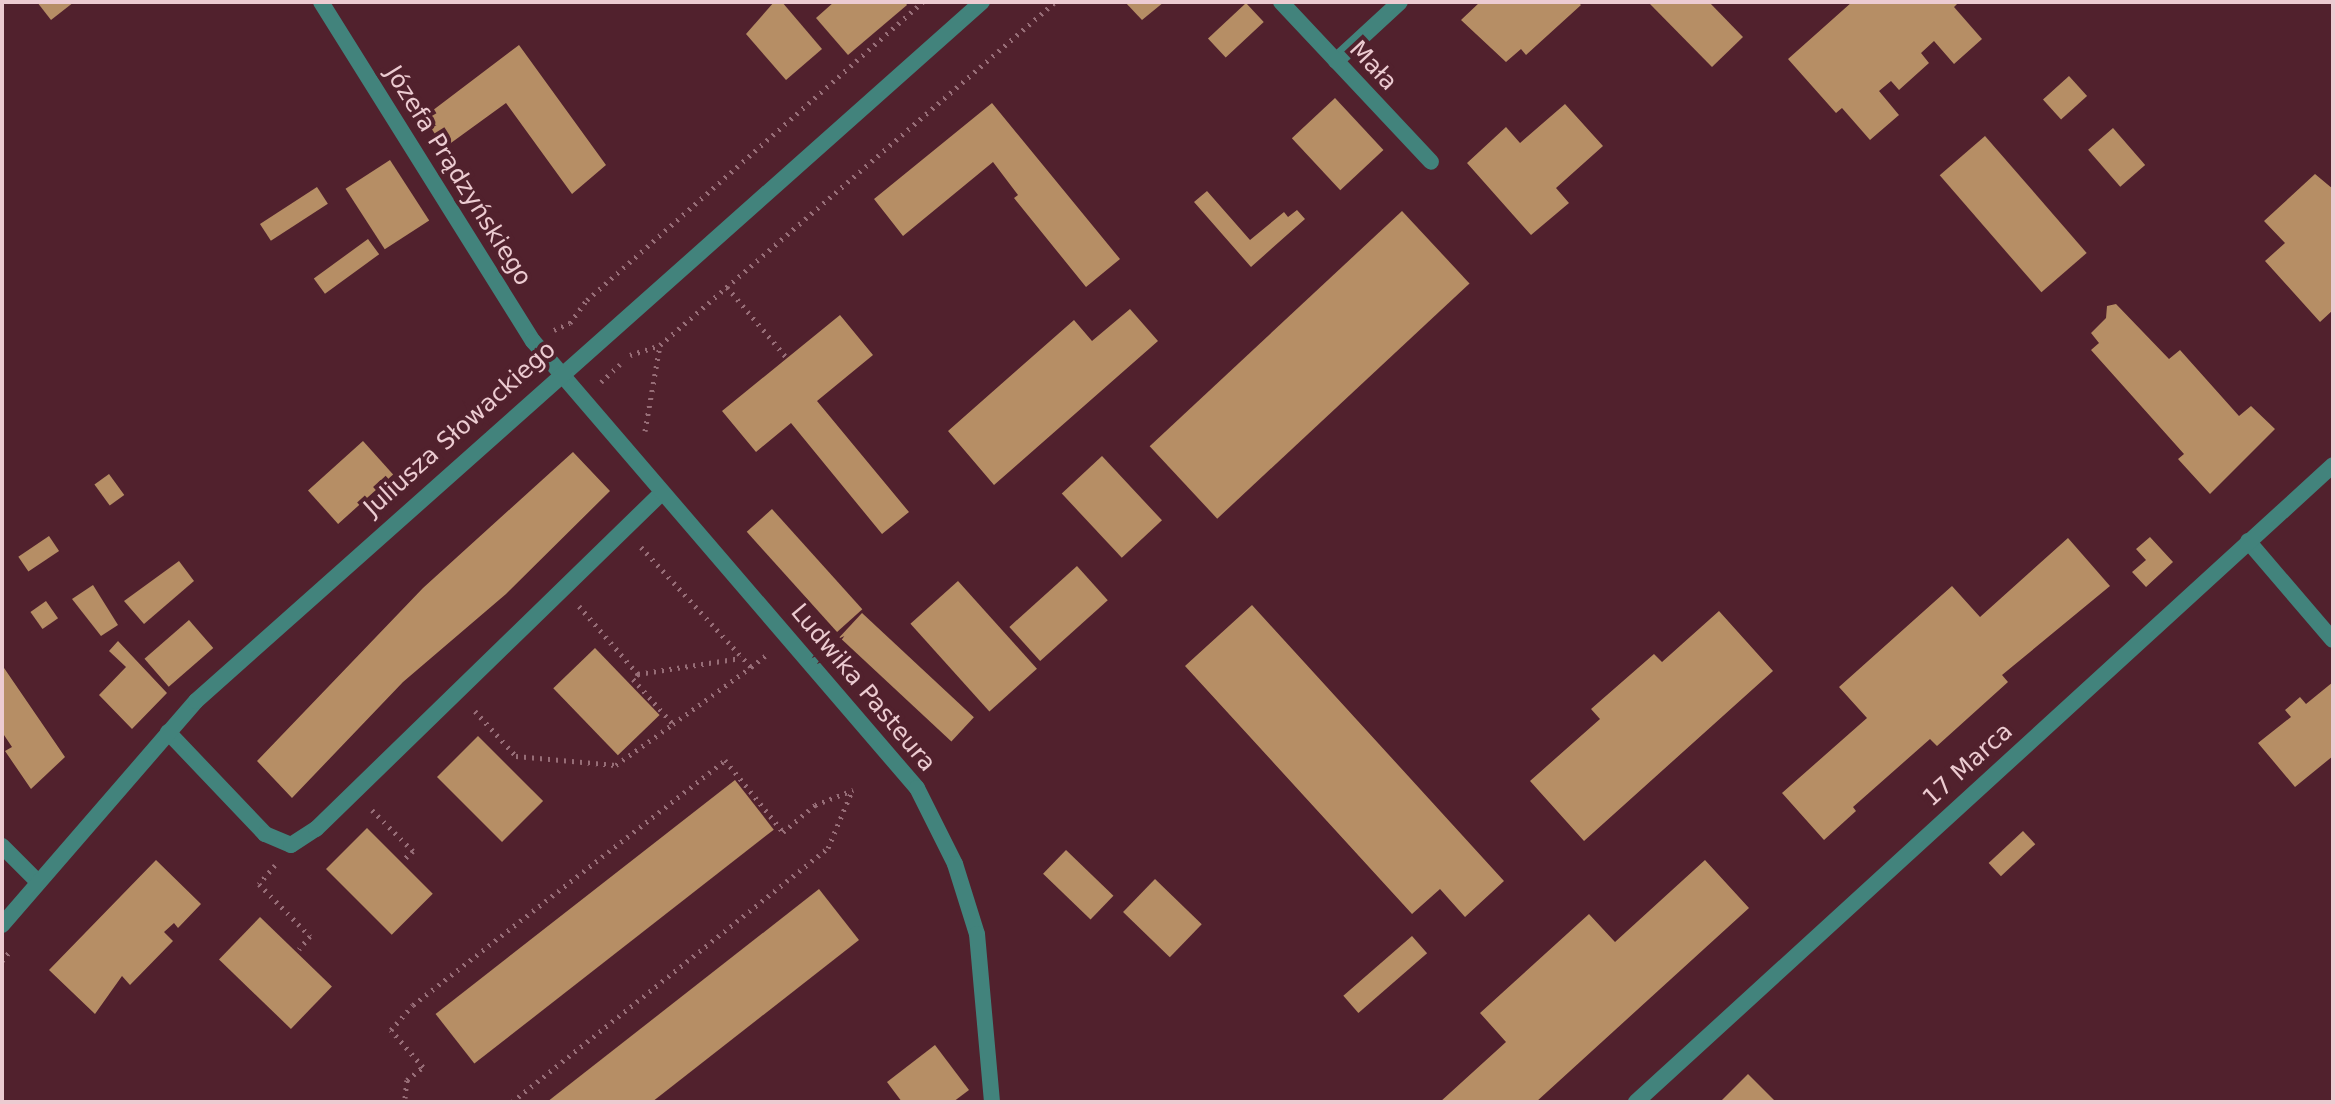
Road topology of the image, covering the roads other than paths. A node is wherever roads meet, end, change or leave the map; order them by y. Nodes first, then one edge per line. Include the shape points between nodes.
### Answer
1 (321, 2) edge
2 (982, 2) edge
3 (1281, 2) edge
4 (1400, 2) edge
5 (1336, 61) junction
6 (1431, 162) dead end
7 (558, 373) junction
8 (2333, 465) edge
9 (661, 493) junction
10 (2248, 541) junction
11 (2333, 640) edge
12 (168, 732) junction
13 (2, 846) edge
14 (37, 881) junction
15 (2, 925) edge
16 (992, 1102) edge
17 (1636, 1102) edge

1 - 7 street, Józefa Prądzyńskiego
2 - 7 street, Juliusza Słowackiego
3 - 5 street, Mała
4 - 5 street
5 - 6 street, Mała
7 - 9 street, Ludwika Pasteura
7 - 12 street, Juliusza Słowackiego
8 - 10 street, 17 Marca
9 - 12 street via 354,792 291,845 265,834
9 - 16 street, Ludwika Pasteura via 905,768 955,864 983,961
10 - 11 street
10 - 17 street, 17 Marca
12 - 14 street, Juliusza Słowackiego
13 - 14 street
14 - 15 street, Juliusza Słowackiego

